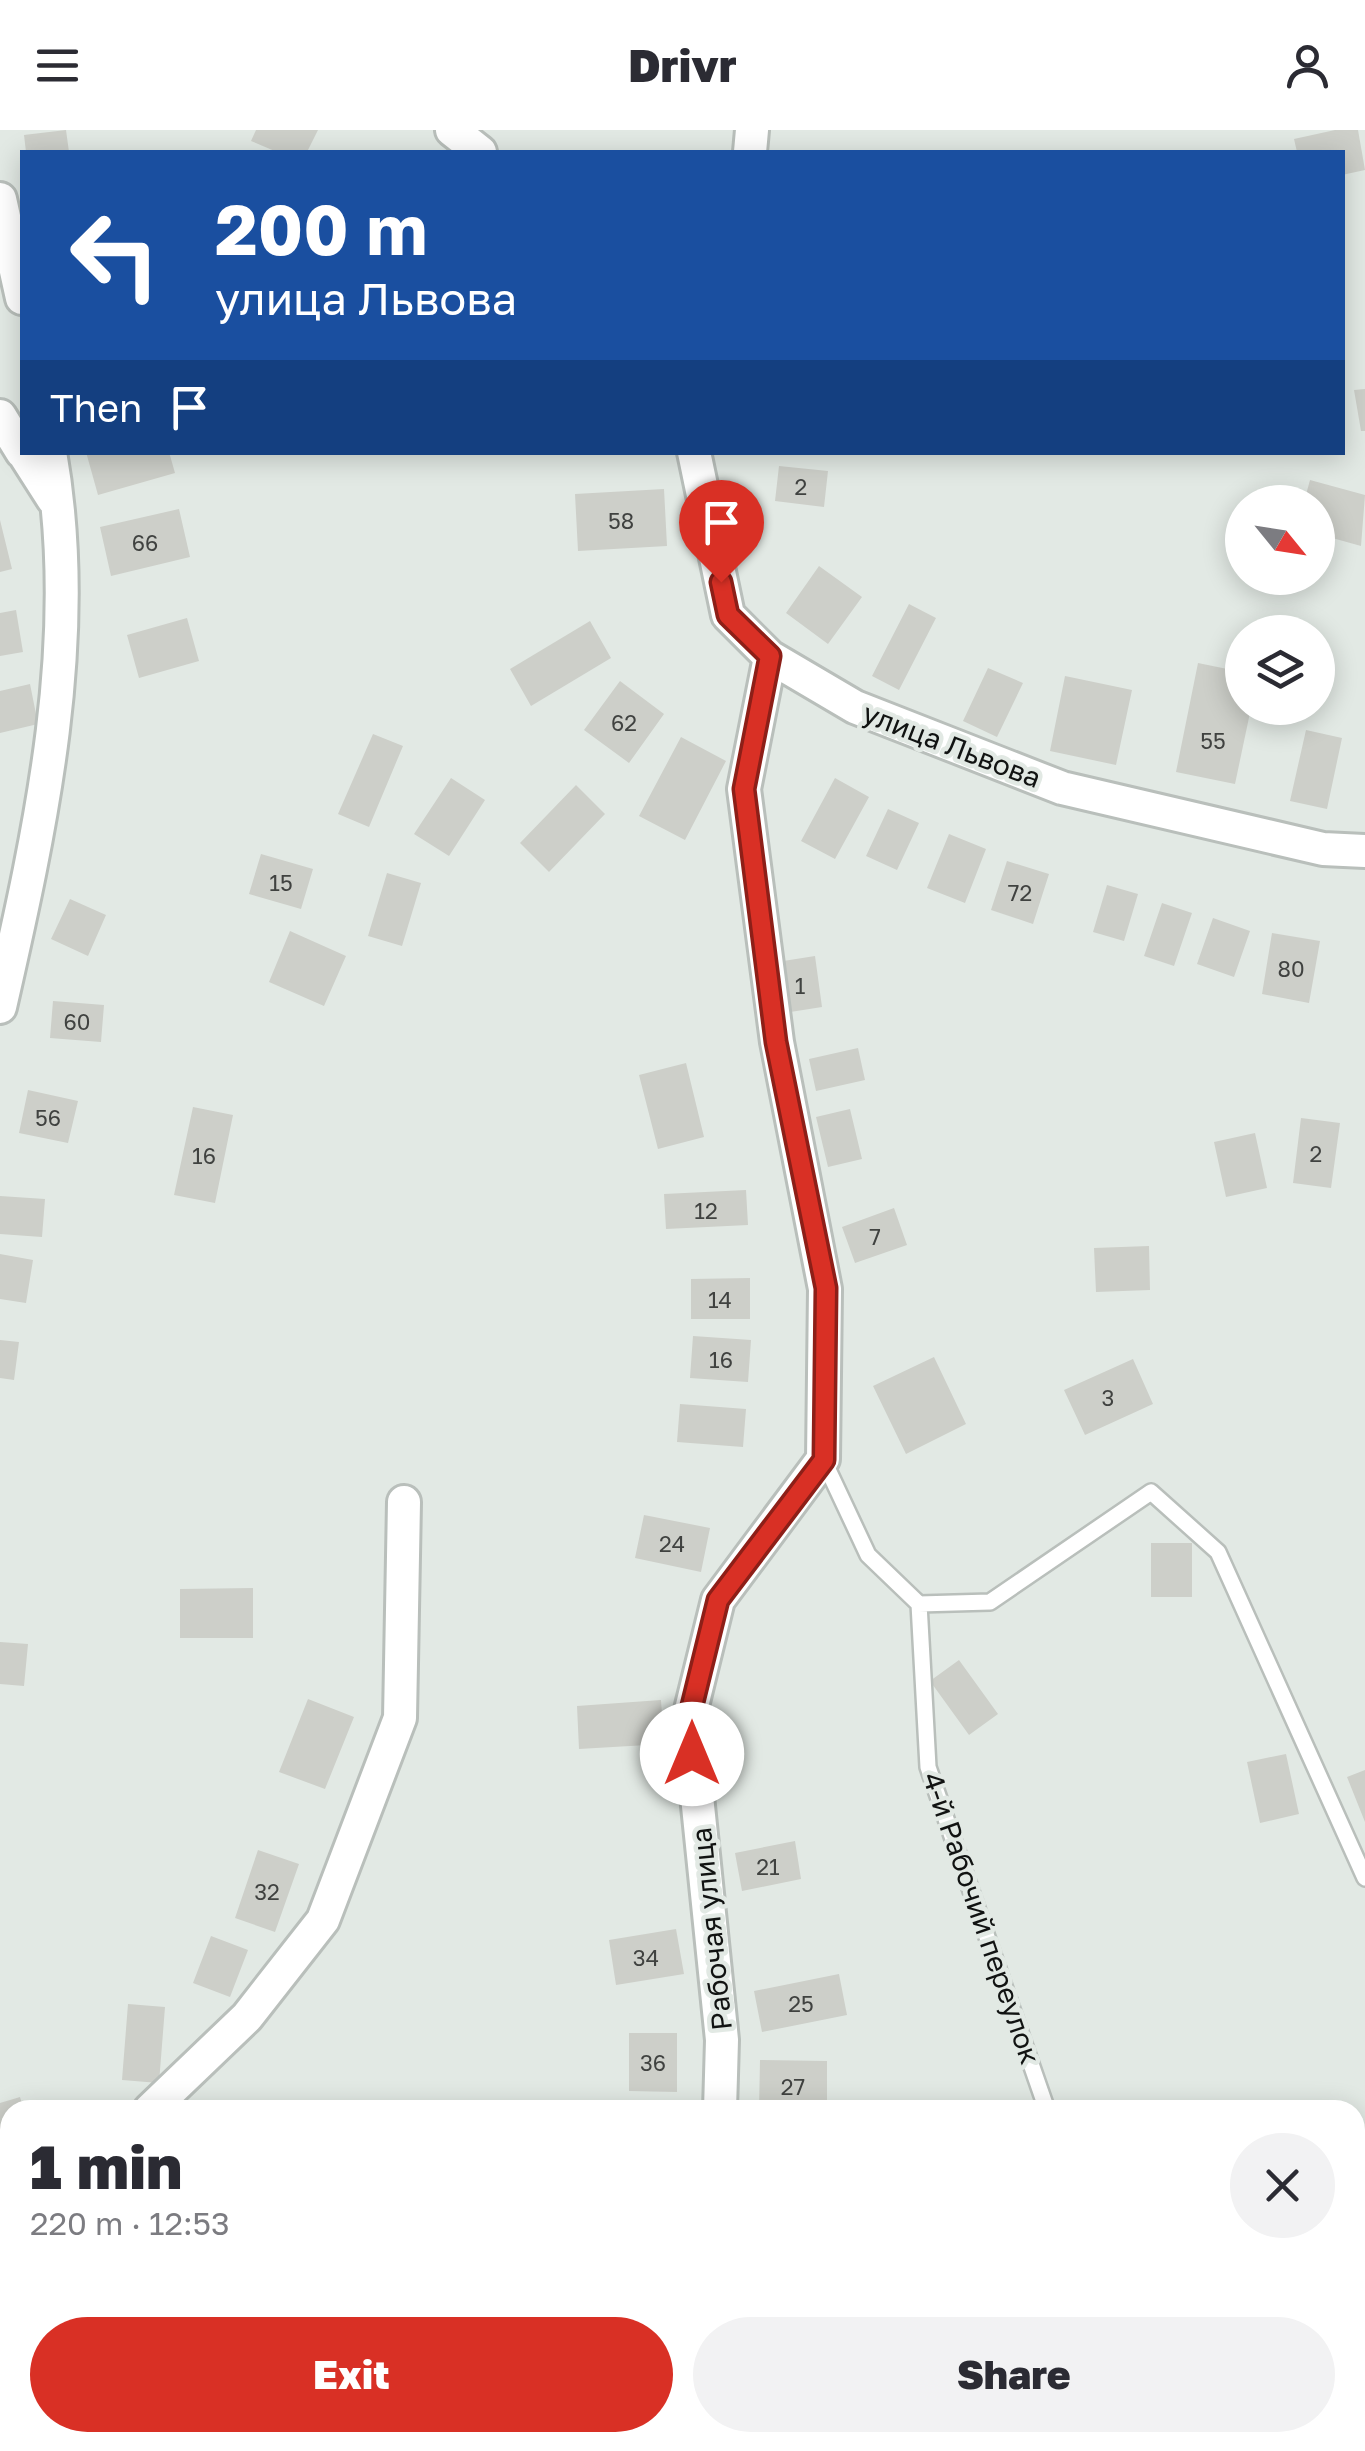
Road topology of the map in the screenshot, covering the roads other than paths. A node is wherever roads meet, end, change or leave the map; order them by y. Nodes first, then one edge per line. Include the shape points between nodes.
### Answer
1 (452, 130) edge
2 (477, 150) edge
3 (0, 198) edge
4 (20, 289) edge
5 (0, 416) edge
6 (20, 447) edge
7 (25, 455) edge
8 (50, 455) edge
9 (695, 455) edge
10 (60, 512) junction
11 (770, 656) junction
12 (1365, 851) edge
13 (0, 1007) edge
14 (824, 1460) junction
15 (404, 1502) dead end
16 (919, 1604) junction
17 (1365, 1878) edge
18 (160, 2100) edge
19 (720, 2100) edge
20 (1044, 2100) edge

1 - 2 street
3 - 4 street
5 - 6 street
7 - 10 street
8 - 10 street
9 - 11 street, улица Львова via 728,615
10 - 13 street via 59,688 33,862
11 - 12 street, улица Львова via 854,707 1062,788 1323,849
11 - 14 street via 744,789 776,1042 826,1288
14 - 16 lane via 868,1555
14 - 19 street, Рабочая улица via 718,1600 689,1718 722,2040
15 - 18 street via 400,1718 323,1920 247,2016
16 - 17 lane via 990,1602 1151,1492 1218,1552
16 - 20 lane, 4-й Рабочий переулок via 928,1767

